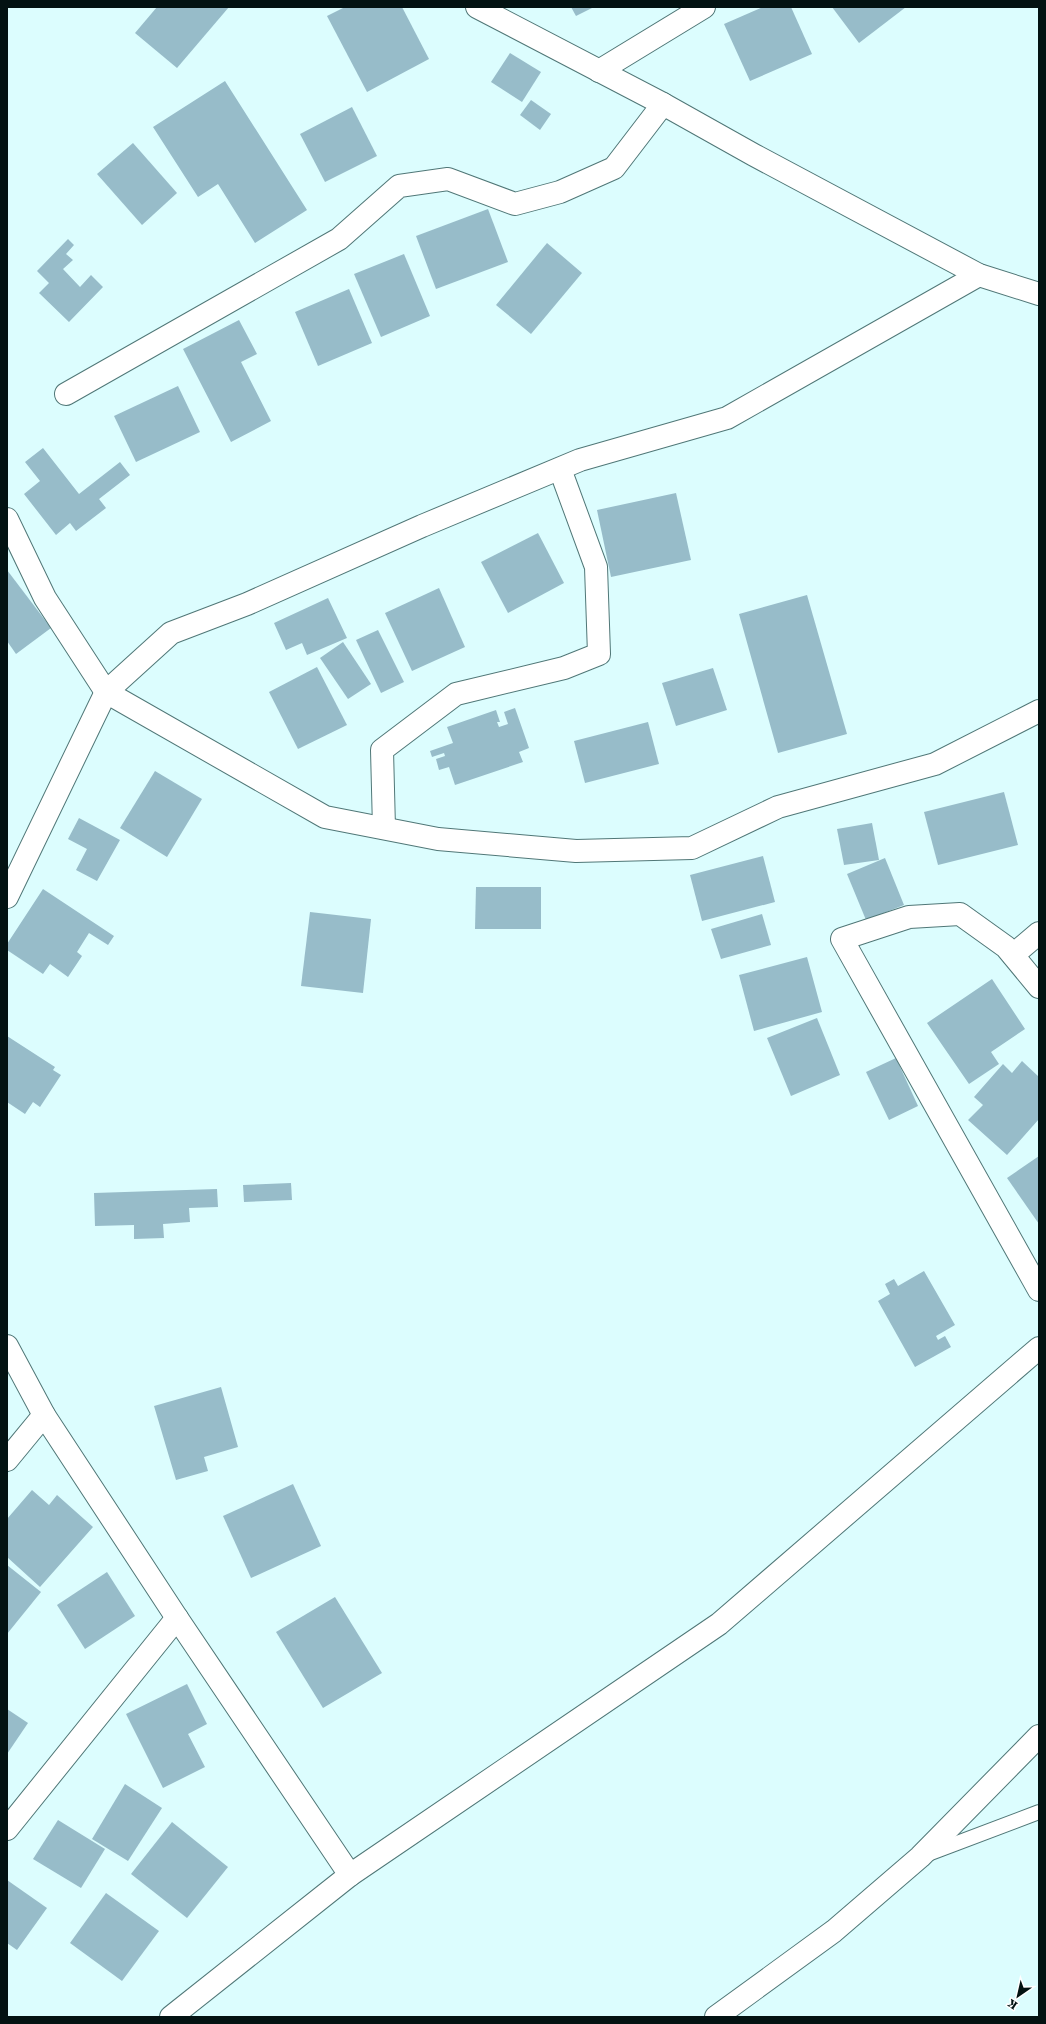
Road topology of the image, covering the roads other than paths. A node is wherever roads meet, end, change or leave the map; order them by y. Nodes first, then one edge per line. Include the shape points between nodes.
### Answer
1 (478, 7) edge
2 (704, 7) edge
3 (599, 71) junction
4 (663, 104) junction
5 (979, 275) junction
6 (1039, 294) edge
7 (66, 394) dead end
8 (560, 469) junction
9 (7, 518) edge
10 (106, 692) junction
11 (1039, 711) edge
12 (384, 828) junction
13 (7, 897) edge
14 (1039, 933) edge
15 (1013, 955) junction
16 (1039, 987) edge
17 (1039, 1290) edge
18 (7, 1346) edge
19 (1039, 1348) edge
20 (44, 1415) junction
21 (7, 1460) edge
22 (177, 1618) junction
23 (1039, 1736) edge
24 (1039, 1812) edge
25 (7, 1829) edge
26 (920, 1857) junction
27 (350, 1874) junction
28 (172, 2017) edge
29 (716, 2017) edge

1 - 3 street
2 - 3 street
3 - 4 street
4 - 5 street
4 - 7 street via 614,168 560,192 515,204 448,179 399,186 339,239
5 - 6 street
5 - 8 street via 726,418 580,460
8 - 10 street via 422,526 247,604 171,633
8 - 12 street via 596,567 599,654 564,668 456,694 382,750
9 - 10 street via 45,598
10 - 12 street via 325,817
10 - 13 street
11 - 12 street via 935,764 778,808 692,848 576,851 438,839
14 - 15 street
15 - 16 street
15 - 17 street via 1006,947 960,914 909,918 842,939
18 - 20 street
19 - 27 street via 719,1624
20 - 21 street
20 - 22 street
22 - 25 street
22 - 27 street
23 - 26 street
24 - 26 lane
26 - 29 street via 834,1931
27 - 28 street

